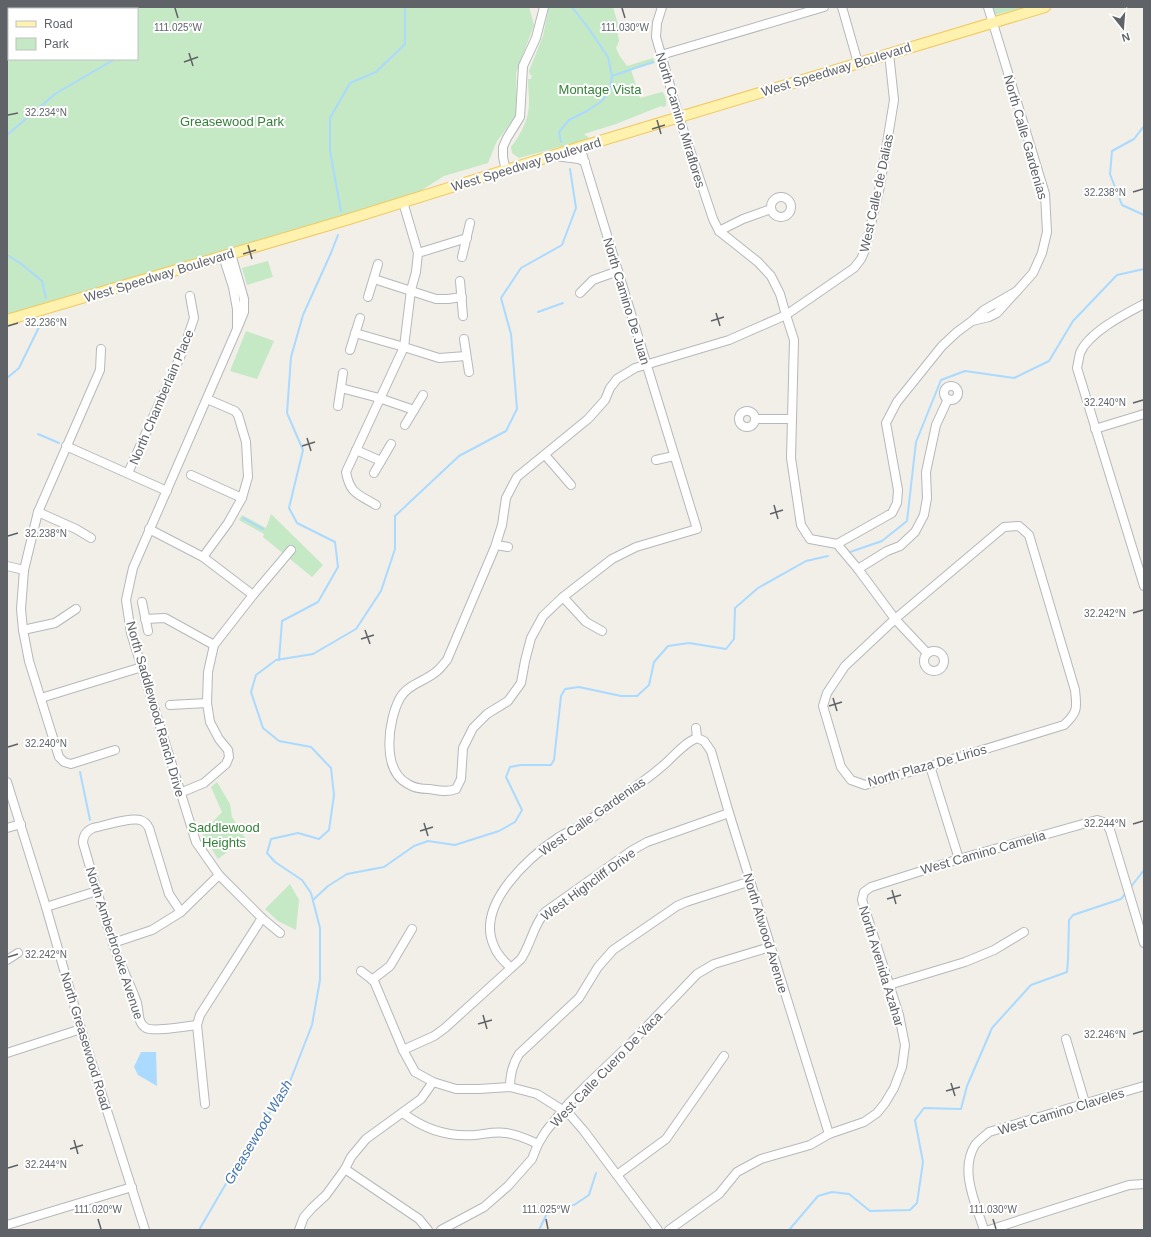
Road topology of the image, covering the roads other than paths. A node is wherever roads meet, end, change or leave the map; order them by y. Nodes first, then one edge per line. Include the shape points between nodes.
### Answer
1 (539, 7) edge
2 (544, 7) edge
3 (662, 7) edge
4 (824, 7) edge
5 (842, 7) edge
6 (988, 7) edge
7 (1045, 7) edge
8 (992, 22) junction
9 (539, 27) junction
10 (889, 53) junction
11 (661, 56) junction
12 (858, 62) junction
13 (679, 117) junction
14 (580, 147) junction
15 (553, 156) junction
16 (585, 162) junction
17 (506, 171) junction
18 (403, 202) junction
19 (771, 209) dead end
20 (470, 223) dead end
21 (719, 232) junction
22 (466, 238) junction
23 (418, 253) junction
24 (227, 255) junction
25 (462, 257) dead end
26 (378, 264) dead end
27 (618, 271) junction
28 (374, 279) junction
29 (460, 282) dead end
30 (411, 290) junction
31 (580, 293) dead end
32 (190, 296) dead end
33 (368, 297) dead end
34 (462, 297) junction
35 (1144, 304) edge
36 (786, 315) junction
37 (464, 316) dead end
38 (360, 318) dead end
39 (7, 320) edge
40 (355, 333) junction
41 (464, 339) dead end
42 (404, 347) junction
43 (101, 349) dead end
44 (350, 350) dead end
45 (466, 356) junction
46 (646, 363) junction
47 (469, 372) dead end
48 (343, 373) dead end
49 (341, 388) junction
50 (423, 395) dead end
51 (379, 398) junction
52 (207, 399) junction
53 (948, 399) dead end
54 (338, 406) dead end
55 (414, 410) junction
56 (1144, 414) edge
57 (756, 419) dead end
58 (792, 419) junction
59 (405, 425) dead end
60 (1096, 429) junction
61 (391, 444) dead end
62 (66, 446) junction
63 (356, 450) junction
64 (545, 455) junction
65 (674, 456) junction
66 (656, 460) dead end
67 (381, 461) junction
68 (128, 473) junction
69 (374, 473) dead end
70 (191, 475) dead end
71 (571, 485) dead end
72 (167, 491) junction
73 (242, 498) junction
74 (376, 505) dead end
75 (38, 512) junction
76 (149, 529) junction
77 (91, 538) dead end
78 (837, 544) junction
79 (496, 545) junction
80 (508, 547) dead end
81 (291, 550) dead end
82 (202, 557) junction
83 (7, 566) edge
84 (858, 569) junction
85 (24, 570) junction
86 (1144, 586) edge
87 (253, 595) junction
88 (563, 597) junction
89 (142, 602) dead end
90 (76, 609) dead end
91 (145, 619) junction
92 (895, 619) junction
93 (23, 630) junction
94 (148, 631) dead end
95 (602, 631) dead end
96 (214, 645) junction
97 (927, 653) dead end
98 (142, 667) junction
99 (41, 698) junction
100 (207, 703) junction
101 (170, 705) dead end
102 (696, 728) dead end
103 (697, 738) junction
104 (115, 750) dead end
105 (930, 766) junction
106 (7, 782) edge
107 (180, 793) junction
108 (729, 813) junction
109 (21, 824) junction
110 (7, 828) edge
111 (960, 859) junction
112 (220, 874) junction
113 (750, 881) junction
114 (97, 891) junction
115 (863, 892) joint
116 (46, 907) junction
117 (181, 912) junction
118 (262, 918) junction
119 (412, 929) dead end
120 (1024, 932) dead end
121 (280, 933) dead end
122 (113, 943) junction
123 (1144, 943) edge
124 (770, 946) junction
125 (18, 953) dead end
126 (7, 960) edge
127 (511, 968) junction
128 (361, 971) dead end
129 (372, 980) junction
130 (889, 985) junction
131 (197, 1025) junction
132 (81, 1029) junction
133 (1066, 1039) dead end
134 (403, 1050) junction
135 (7, 1053) edge
136 (724, 1056) dead end
137 (433, 1082) junction
138 (1144, 1086) edge
139 (510, 1087) junction
140 (1085, 1103) junction
141 (205, 1104) dead end
142 (564, 1110) junction
143 (403, 1113) junction
144 (829, 1134) junction
145 (538, 1144) junction
146 (345, 1169) junction
147 (617, 1175) junction
148 (1144, 1184) edge
149 (132, 1187) junction
150 (7, 1225) edge
151 (145, 1230) edge
152 (299, 1230) edge
153 (428, 1230) edge
154 (441, 1230) edge
155 (658, 1230) edge
156 (669, 1230) edge
157 (984, 1230) edge
158 (989, 1230) edge

1 - 9 street
2 - 9 street
3 - 11 street, North Camino Miraflores via 656,37
4 - 11 street
5 - 12 street
6 - 8 street, North Calle Gardenias
7 - 8 main road, West Speedway Boulevard
8 - 10 main road, West Speedway Boulevard
8 - 78 street, North Calle Gardenias via 1045,194 1047,232 1042,253 1033,274 997,313 972,321 957,332 942,346 897,402 886,423 898,490 897,503 892,513
9 - 17 street via 523,66 520,117 503,146
10 - 12 main road, West Speedway Boulevard
10 - 36 street, West Calle de Dalias via 894,100 880,186 865,250 854,268
11 - 13 street, North Camino Miraflores
12 - 13 main road, West Speedway Boulevard
13 - 14 main road, West Speedway Boulevard
13 - 21 street, North Camino Miraflores
14 - 15 main road, West Speedway Boulevard
14 - 16 street, North Camino De Juan
15 - 16 street
15 - 17 main road, West Speedway Boulevard
16 - 27 street, North Camino De Juan
17 - 18 main road, West Speedway Boulevard
18 - 23 street
18 - 24 main road, West Speedway Boulevard
19 - 21 street via 742,219
20 - 22 street
21 - 36 street, North Camino Miraflores via 758,262 771,276
22 - 23 street
22 - 25 street
23 - 30 street
24 - 39 main road, West Speedway Boulevard
24 - 52 street, North Saddlewood Ranch Drive via 237,309 237,329
26 - 28 street
27 - 31 street via 593,280
27 - 46 street, North Camino De Juan
28 - 30 street
28 - 33 street
29 - 34 street
30 - 34 street via 436,299
30 - 42 street
32 - 68 street, North Chamberlain Place via 194,318 184,348
34 - 37 street
35 - 60 street via 1088,340 1080,353 1077,368
36 - 46 street, West Calle de Dalias via 729,340
36 - 58 street, North Camino Miraflores via 794,340
38 - 40 street
40 - 42 street
40 - 44 street
41 - 45 street
42 - 45 street via 439,358
42 - 51 street
43 - 62 street via 100,370
45 - 47 street
46 - 64 street via 616,379 596,411
46 - 65 street, North Camino De Juan
48 - 49 street
49 - 51 street
49 - 54 street
50 - 55 street
51 - 55 street
51 - 63 street
52 - 72 street, North Saddlewood Ranch Drive
52 - 73 street via 239,414 246,442 248,477
53 - 84 street via 936,425 926,472 927,498 924,515 915,532 900,546
55 - 59 street
56 - 60 street
57 - 58 street
58 - 78 street, North Camino Miraflores via 791,458 801,525 810,539
60 - 86 street
61 - 67 street
62 - 68 street
62 - 75 street
63 - 67 street
63 - 74 street via 346,472 348,484 352,490
64 - 71 street
64 - 79 street via 517,478 506,498
65 - 66 street
65 - 88 street, North Camino De Juan via 697,529 636,547 612,559
67 - 69 street
68 - 72 street
70 - 73 street
72 - 76 street, North Saddlewood Ranch Drive
73 - 82 street via 228,523
75 - 77 street
75 - 85 street
76 - 82 street
76 - 98 street, North Saddlewood Ranch Drive via 133,568 126,600 131,633
78 - 84 street
79 - 80 street
79 - 88 street via 447,660 438,671 416,683 401,696 394,712 389,737 390,762 407,784 420,788 457,791 461,778 463,748 473,728 487,714 508,701 521,683 531,638 543,616
81 - 87 street
82 - 87 street
83 - 85 street
84 - 92 street
85 - 93 street via 21,609
87 - 96 street
88 - 95 street via 586,622
89 - 91 street
90 - 93 street via 55,623
91 - 94 street
91 - 96 street via 165,618
92 - 97 street
92 - 105 street, North Plaza De Lirios via 845,666 827,693 823,706 841,767 851,780 864,785
92 - 105 street, North Plaza De Lirios via 1004,527 1019,526 1029,534 1075,690 1077,706 1073,716 1064,725
93 - 99 street via 29,661
96 - 100 street via 208,672
98 - 99 street
98 - 107 street, North Saddlewood Ranch Drive
99 - 104 street via 63,764
100 - 101 street
100 - 107 street via 210,722 232,758 204,783
102 - 103 street
103 - 108 street, North Atwood Avenue via 704,741 711,751
103 - 127 street, West Calle Gardenias via 686,744 659,770 549,845 508,883 490,922 490,935 496,952
105 - 111 street
106 - 109 street, North Greasewood Road
107 - 112 street, North Saddlewood Ranch Drive via 196,842
108 - 113 street, North Atwood Avenue
108 - 127 street, West Highcliff Drive via 647,842 545,912 539,919 526,951
109 - 110 street
109 - 116 street, North Greasewood Road
111 - 115 street, West Camino Camelia via 875,885
111 - 123 street, West Camino Camelia via 1103,819 1110,830
112 - 117 street
112 - 118 street, North Saddlewood Ranch Drive
113 - 124 street, North Atwood Avenue
113 - 139 street via 677,906 613,950 598,967 578,998 519,1054 510,1072
114 - 116 street
114 - 117 street, North Amberbrooke Avenue via 84,843 84,834 93,828 144,819 169,894
114 - 122 street, North Amberbrooke Avenue
115 - 130 street, North Avenida Azahar via 862,900
116 - 132 street, North Greasewood Road
117 - 122 street via 152,930
118 - 121 street, North Saddlewood Ranch Drive
118 - 131 street via 200,1015
119 - 129 street via 390,966
120 - 130 street via 994,950 965,962
122 - 131 street, North Amberbrooke Avenue via 137,1002 144,1029
124 - 142 street, West Calle Cuero De Vaca via 714,964 697,974
124 - 144 street, North Atwood Avenue
125 - 126 street
127 - 134 street, West Highcliff Drive via 445,1028
128 - 129 street
129 - 134 street
130 - 144 street, North Avenida Azahar via 905,1045 902,1067 894,1088 885,1103 864,1122
131 - 141 street
132 - 135 street
132 - 149 street, North Greasewood Road
133 - 140 street
134 - 137 street via 415,1072
136 - 147 street via 666,1139
137 - 139 street via 456,1089
137 - 143 street via 421,1099
138 - 140 street, West Camino Claveles
139 - 142 street via 537,1094
140 - 157 street, West Camino Claveles via 989,1132 976,1145 969,1161 969,1183
142 - 145 street, West Calle Cuero De Vaca
142 - 147 street via 584,1131
143 - 145 street via 429,1129 445,1134 476,1135 505,1132
143 - 146 street via 366,1139
144 - 156 street via 810,1145 761,1159 737,1172 719,1194
145 - 154 street, West Calle Cuero De Vaca via 532,1159 508,1186 484,1207
146 - 152 street via 326,1195 304,1217
146 - 153 street via 419,1219
147 - 155 street
148 - 158 street via 1129,1185
149 - 150 street
149 - 151 street, North Greasewood Road

